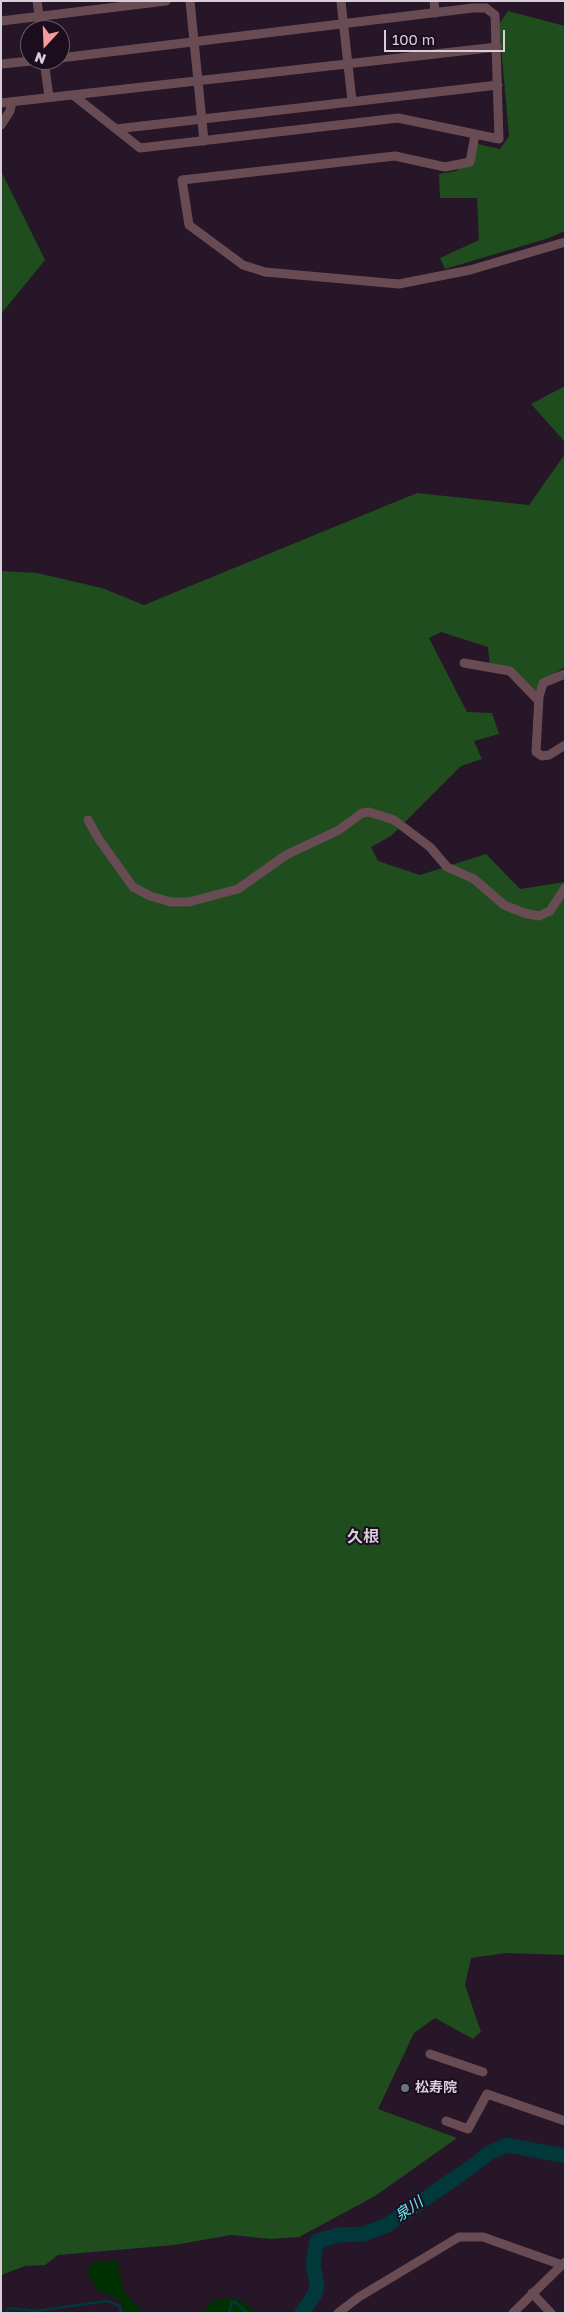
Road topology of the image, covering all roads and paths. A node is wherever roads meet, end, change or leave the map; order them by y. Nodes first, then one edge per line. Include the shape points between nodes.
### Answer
1 (37, 1) edge
2 (166, 1) edge
3 (190, 1) edge
4 (341, 1) edge
5 (434, 1) edge
6 (435, 13) junction
7 (39, 16) junction
8 (40, 20) edge
9 (1, 21) edge
10 (344, 24) junction
11 (193, 43) junction
12 (497, 47) junction
13 (70, 57) edge
14 (20, 62) edge
15 (348, 62) junction
16 (1, 64) edge
17 (45, 70) edge
18 (198, 81) junction
19 (498, 85) junction
20 (73, 95) junction
21 (49, 97) junction
22 (352, 101) junction
23 (12, 102) junction
24 (1, 103) edge
25 (202, 118) junction
26 (1, 126) edge
27 (116, 129) junction
28 (475, 135) junction
29 (204, 141) junction
30 (565, 242) edge
31 (464, 663) dead end
32 (565, 674) edge
33 (539, 701) junction
34 (565, 745) edge
35 (88, 820) dead end
36 (565, 888) edge
37 (430, 2054) dead end
38 (484, 2072) dead end
39 (446, 2121) dead end
40 (565, 2121) edge
41 (563, 2264) edge
42 (532, 2292) junction
43 (338, 2313) edge
44 (513, 2313) edge
45 (551, 2313) edge

1 - 7 street
2 - 7 street
3 - 11 street
4 - 10 street
5 - 6 street
6 - 10 street
6 - 12 street via 486,8 495,15
7 - 8 street
7 - 9 street
10 - 11 street
10 - 15 street
11 - 13 street
11 - 18 street
12 - 15 street
12 - 19 street
14 - 16 street
15 - 18 street
15 - 22 street
17 - 21 street
18 - 20 street
18 - 25 street
19 - 22 street
19 - 28 street via 499,140
20 - 21 street
20 - 27 street
21 - 23 street
22 - 25 street
23 - 24 street
23 - 26 street
25 - 27 street
25 - 29 street
27 - 29 street via 140,148
28 - 29 street via 398,118
28 - 30 street via 470,162 445,167 395,156 182,180 189,225 243,265 265,272 399,284 470,270
31 - 33 street via 510,670
32 - 33 street via 543,683
33 - 34 street via 536,752 542,756 549,755
35 - 36 street via 134,887 170,902 189,902 238,888 286,855 339,830 362,812 394,820 430,847 447,867 474,879 504,905 524,913 538,916 550,911
37 - 38 street
39 - 40 street via 468,2129 487,2094
41 - 42 street
41 - 43 street via 483,2237 459,2237
42 - 44 street
42 - 45 street

